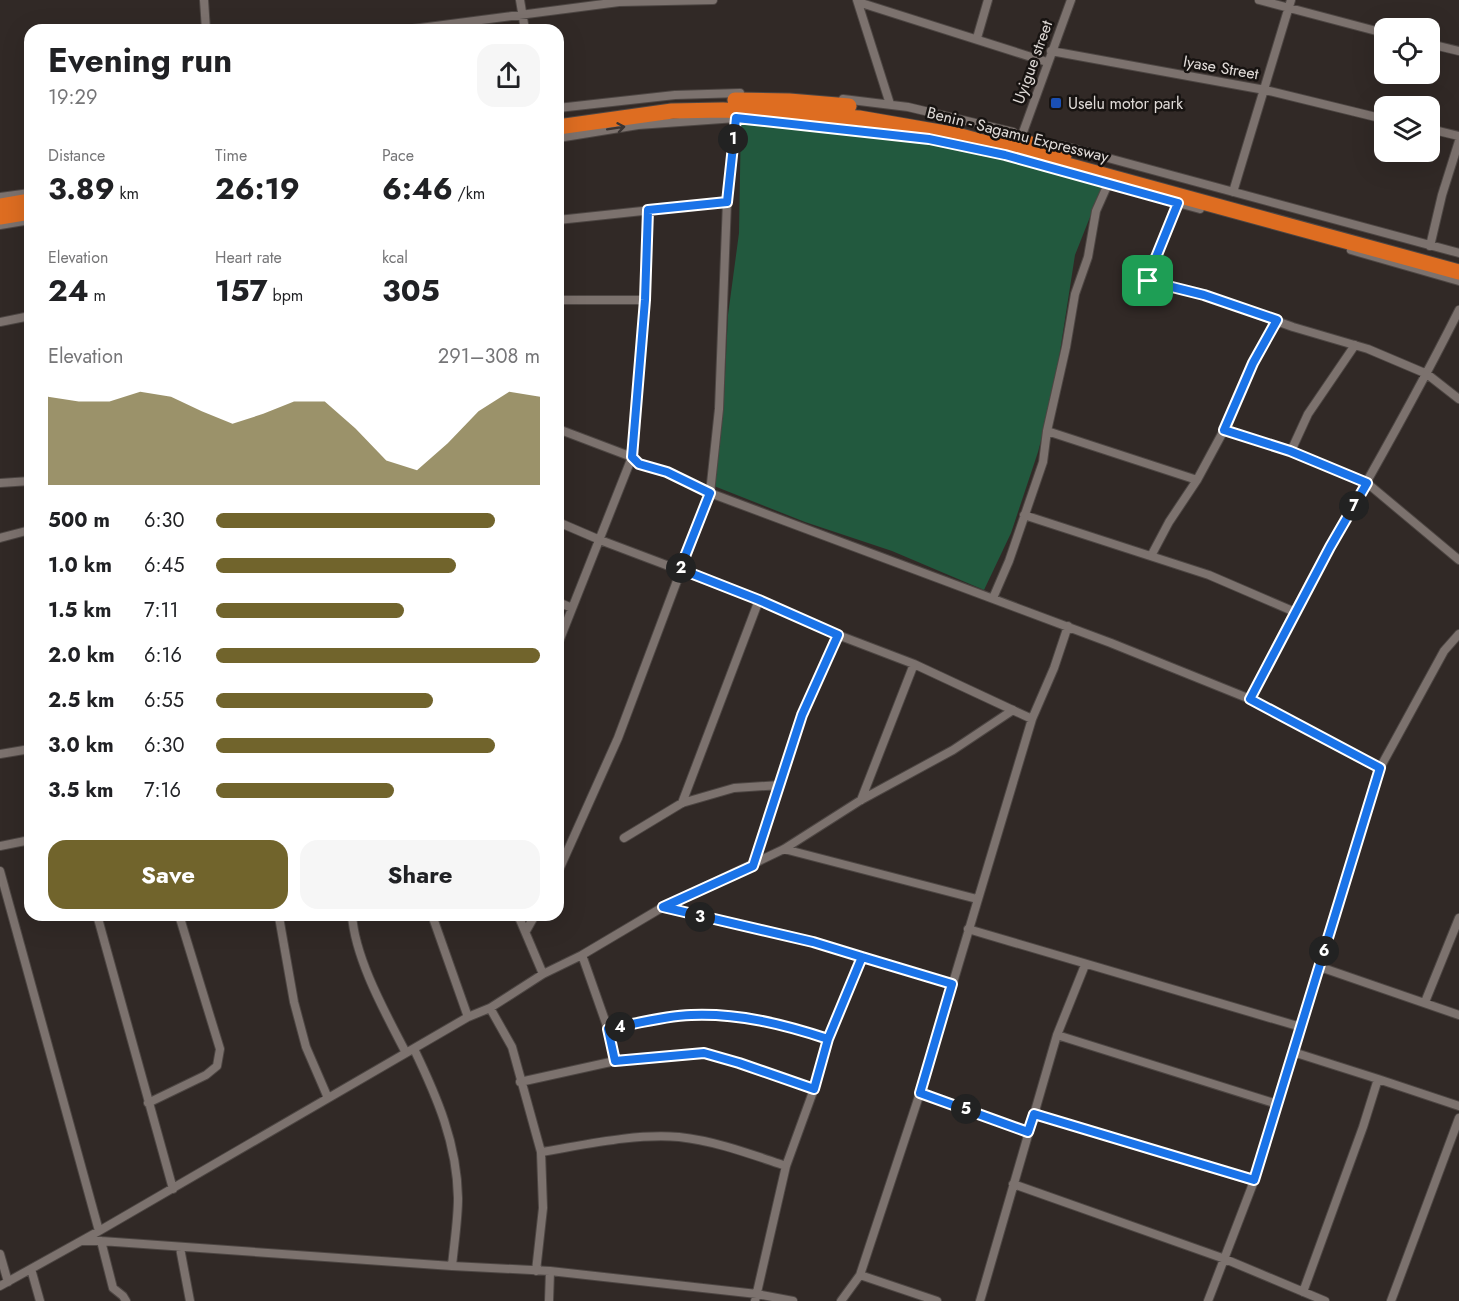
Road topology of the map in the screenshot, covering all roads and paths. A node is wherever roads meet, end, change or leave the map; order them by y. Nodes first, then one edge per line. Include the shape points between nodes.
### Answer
1 (204, 0) edge
2 (520, 0) edge
3 (707, 0) edge
4 (713, 0) edge
5 (988, 0) edge
6 (1071, 0) edge
7 (1260, 0) edge
8 (858, 1) edge
9 (1290, 4) edge
10 (522, 14) junction
11 (206, 24) edge
12 (449, 24) edge
13 (524, 24) edge
14 (1374, 30) edge
15 (977, 38) junction
16 (1440, 46) edge
17 (1051, 51) junction
18 (1459, 51) edge
19 (1047, 62) junction
20 (1265, 90) junction
21 (890, 104) junction
22 (564, 107) edge
23 (621, 113) junction
24 (564, 117) edge
25 (1374, 117) edge
26 (736, 118) junction
27 (564, 126) edge
28 (1440, 131) edge
29 (1022, 135) junction
30 (1459, 136) edge
31 (564, 137) edge
32 (1459, 141) edge
33 (1108, 184) junction
34 (1233, 192) junction
35 (24, 194) edge
36 (0, 197) edge
37 (24, 202) edge
38 (727, 202) junction
39 (1178, 203) junction
40 (0, 206) edge
41 (648, 210) junction
42 (24, 213) edge
43 (0, 217) edge
44 (564, 219) edge
45 (24, 221) edge
46 (0, 225) edge
47 (1430, 246) junction
48 (1459, 253) edge
49 (1459, 261) edge
50 (1459, 272) edge
51 (1459, 281) edge
52 (564, 300) edge
53 (645, 300) junction
54 (1459, 310) edge
55 (24, 317) edge
56 (1277, 320) junction
57 (0, 322) edge
58 (1456, 326) edge
59 (1354, 345) junction
60 (1427, 374) junction
61 (1459, 399) edge
62 (1224, 430) junction
63 (564, 431) edge
64 (1047, 431) junction
65 (1290, 451) junction
66 (632, 457) junction
67 (1197, 480) junction
68 (24, 481) edge
69 (0, 483) edge
70 (1367, 483) junction
71 (710, 493) junction
72 (1024, 515) junction
73 (564, 525) edge
74 (24, 532) edge
75 (0, 538) edge
76 (600, 540) junction
77 (1151, 556) junction
78 (1459, 560) edge
79 (680, 569) junction
80 (993, 598) junction
81 (759, 600) junction
82 (564, 605) edge
83 (572, 608) junction
84 (1295, 612) junction
85 (1068, 626) junction
86 (564, 629) edge
87 (1459, 634) edge
88 (838, 635) junction
89 (914, 664) junction
90 (1250, 699) junction
91 (1013, 710) junction
92 (1032, 719) junction
93 (24, 750) edge
94 (0, 754) edge
95 (1380, 768) junction
96 (780, 785) junction
97 (861, 800) junction
98 (682, 803) junction
99 (624, 838) dead end
100 (24, 841) edge
101 (0, 846) edge
102 (784, 849) junction
103 (564, 859) edge
104 (753, 866) junction
105 (0, 872) edge
106 (977, 898) junction
107 (663, 907) junction
108 (1459, 918) edge
109 (99, 921) edge
110 (181, 921) edge
111 (280, 921) edge
112 (352, 921) edge
113 (434, 921) edge
114 (521, 921) edge
115 (532, 921) edge
116 (968, 929) junction
117 (526, 931) junction
118 (582, 955) junction
119 (862, 957) junction
120 (1085, 964) junction
121 (1320, 967) junction
122 (543, 974) junction
123 (952, 984) junction
124 (1425, 1002) junction
125 (490, 1008) junction
126 (1459, 1015) edge
127 (468, 1017) junction
128 (1301, 1027) junction
129 (608, 1029) junction
130 (1057, 1035) junction
131 (828, 1039) junction
132 (410, 1051) junction
133 (1293, 1052) junction
134 (615, 1061) junction
135 (1378, 1078) junction
136 (520, 1082) junction
137 (814, 1089) junction
138 (920, 1093) junction
139 (328, 1098) junction
140 (148, 1103) junction
141 (1277, 1104) junction
142 (1459, 1106) edge
143 (1034, 1114) junction
144 (1459, 1118) edge
145 (1028, 1132) junction
146 (541, 1152) junction
147 (786, 1166) junction
148 (1254, 1180) junction
149 (1013, 1184) junction
150 (173, 1189) junction
151 (99, 1231) junction
152 (82, 1241) junction
153 (101, 1241) junction
154 (180, 1248) junction
155 (0, 1254) edge
156 (1225, 1259) junction
157 (452, 1266) junction
158 (31, 1269) junction
159 (536, 1271) junction
160 (550, 1271) junction
161 (860, 1275) junction
162 (4, 1284) edge
163 (1303, 1292) junction
164 (756, 1297) edge
165 (933, 1300) edge
166 (1319, 1300) edge
167 (40, 1301) edge
168 (126, 1301) edge
169 (190, 1301) edge
170 (549, 1301) edge
171 (793, 1301) edge
172 (841, 1301) edge
173 (980, 1301) edge
174 (1208, 1301) edge
175 (1391, 1301) edge

1 - 11 street
2 - 10 street
3 - 4 street
3 - 10 street via 619,2
5 - 15 street
6 - 17 street, Uyigue street
7 - 9 street
8 - 15 street
8 - 21 street
9 - 14 street
9 - 20 street
10 - 12 street
10 - 13 street
15 - 19 street
16 - 18 street
17 - 19 street, Uyigue street
17 - 20 street, Iyase Street
19 - 29 street, Uyigue street
20 - 25 street, Iyase Street
20 - 34 street
21 - 22 street via 721,93
21 - 29 street
23 - 24 highway
23 - 27 highway, Benin - Sagamu Expressway
23 - 49 highway via 690,102 789,101 918,117 1043,147
23 - 50 highway, Benin - Sagamu Expressway via 723,110 859,117 957,135
31 -> 26 street via 639,125
26 - 33 street via 929,139 1005,155
26 - 38 street
28 - 30 street
29 - 34 street
32 - 47 street
33 - 39 street
33 - 64 street via 1096,211 1088,257 1075,294
34 - 47 street
35 - 36 street
37 - 40 highway
38 - 41 street
38 - 71 street via 719,409
39 - 51 street
39 - 56 street via 1148,281
41 - 44 street
41 - 53 street
42 - 43 highway
45 - 46 street
47 - 48 street
52 - 53 street
53 - 66 street
54 - 58 street
55 - 57 street
56 - 59 street
56 - 62 street
58 - 60 street
59 - 60 street
59 - 65 street via 1308,414
60 - 61 street
60 - 70 street
62 - 65 street
62 - 67 street
63 - 66 street
64 - 67 street
64 - 72 street via 1043,462
65 - 70 street
66 - 71 street via 639,464 667,472
66 - 76 street
67 - 77 street via 1168,522
68 - 69 street
70 - 78 street
70 - 84 street
71 - 79 street
71 - 80 street
72 - 77 street
72 - 80 street
73 - 76 street
74 - 75 street
76 - 79 street
76 - 83 street
77 - 84 street via 1209,575
79 - 81 street
79 - 103 street via 618,738
80 - 85 street
81 - 88 street
81 - 98 street
82 - 83 street
83 - 86 street
84 - 90 street
85 - 90 street
85 - 92 street
87 - 95 street via 1444,651
88 - 89 street
88 - 96 street via 802,715
89 - 91 street
89 - 97 street
90 - 95 street
91 - 92 street
91 - 97 street via 953,750
92 - 106 street
93 - 94 street
95 - 121 street
96 - 98 street via 734,788
96 - 104 street
97 - 102 street
98 - 99 street
100 - 101 street
102 - 104 street
102 - 106 street
104 - 107 street
105 - 151 street
106 - 116 street
107 - 118 street
107 - 119 street
108 - 124 street
109 - 140 street
110 - 140 street via 219,1049 217,1065 206,1075
111 - 139 street via 306,1047
112 - 132 street via 374,990
113 - 127 street
114 - 117 street
115 - 117 street
116 - 120 street
116 - 123 street
117 - 122 street
118 - 122 street
118 - 129 street
119 - 123 street
119 - 131 street
120 - 128 street
120 - 130 street
121 - 124 street
121 - 128 street
122 - 125 street
123 - 138 street
124 - 126 street
125 - 127 street
125 - 136 street via 512,1047
127 - 132 street
128 - 133 street
129 - 131 street via 689,1015 731,1016 781,1024
129 - 134 street
130 - 141 street
130 - 143 street
131 - 137 street
132 - 139 street
132 - 157 street via 438,1100 451,1144 458,1197
133 - 135 street
133 - 141 street
134 - 136 street
134 - 137 street via 704,1053
135 - 142 street
135 - 163 street
136 - 146 street
137 - 147 street
138 - 145 street
138 - 161 street
139 - 150 street
140 - 150 street
141 - 148 street
143 - 145 street
143 - 148 street
144 - 175 street
145 - 149 street
146 - 147 street via 623,1139 676,1137 713,1143
146 - 159 street via 543,1208
147 - 164 street
148 - 156 street
149 - 156 street
149 - 173 street
150 - 151 street
151 - 152 street
152 - 153 street
152 - 158 street
153 - 154 street
153 - 168 street via 113,1288
154 - 157 street
154 - 169 street
155 - 162 street
156 - 163 street
156 - 174 street
157 - 159 street
158 - 162 street
158 - 167 street
159 - 160 street
160 - 164 street
160 - 170 street
161 - 165 street
161 - 172 street
163 - 166 street
164 - 171 street

